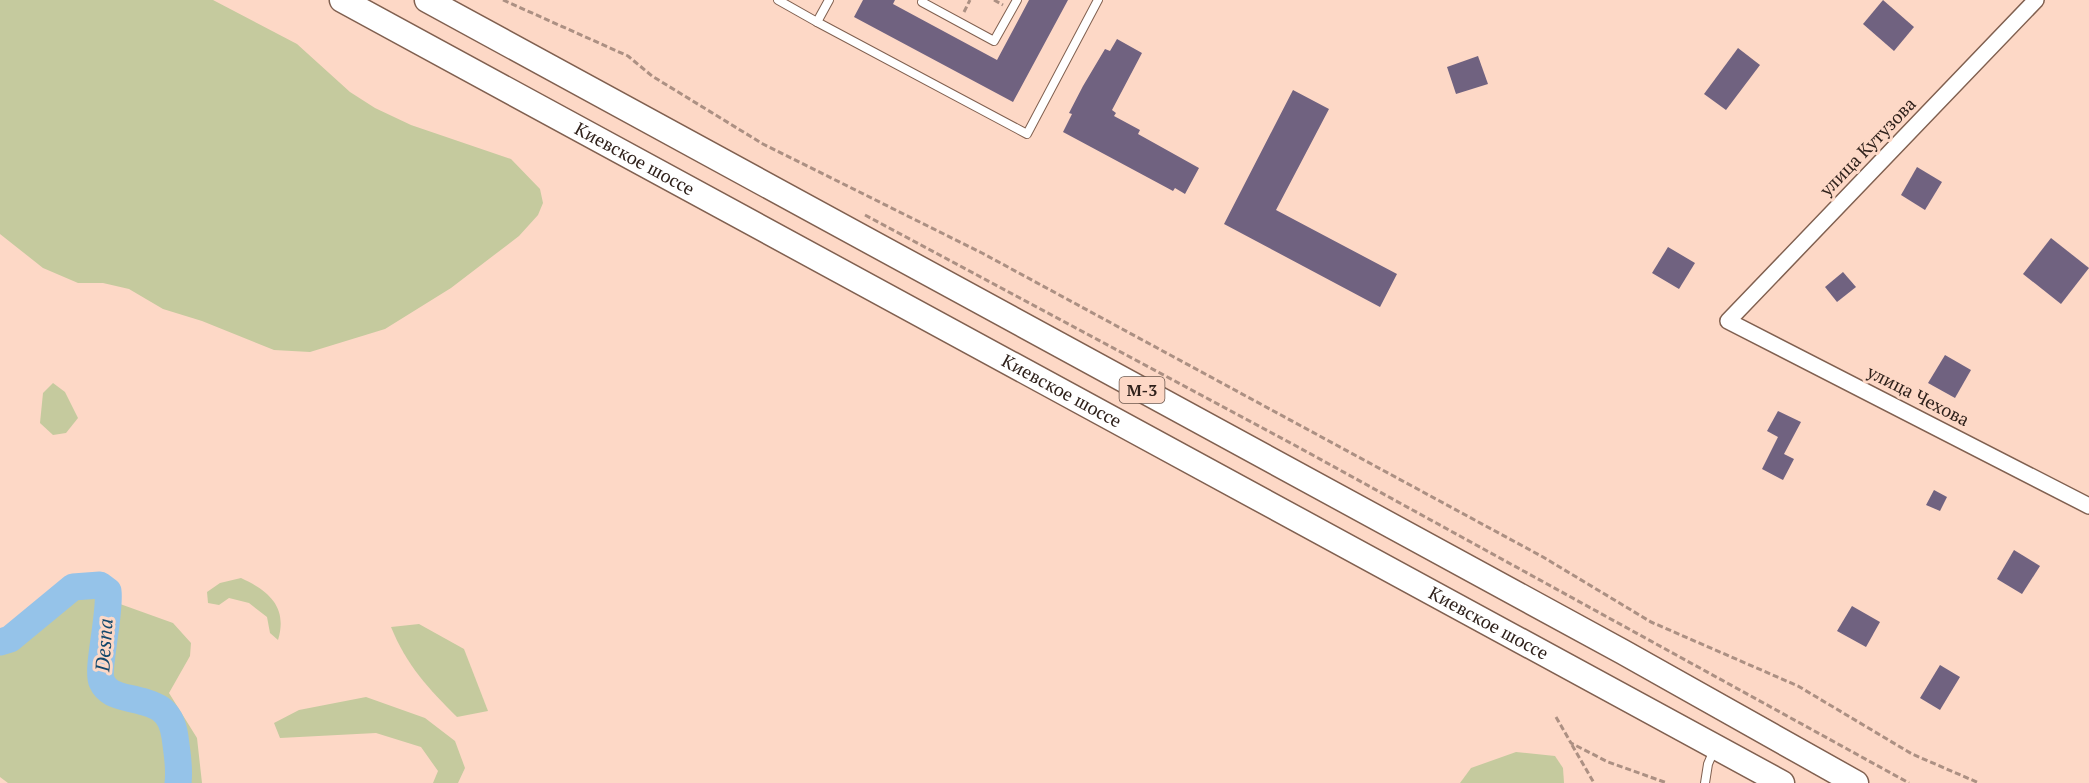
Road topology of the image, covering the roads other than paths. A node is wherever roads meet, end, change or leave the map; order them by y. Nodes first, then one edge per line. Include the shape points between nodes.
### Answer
1 (342, 0) edge
2 (427, 0) edge
3 (778, 0) edge
4 (829, 0) edge
5 (923, 0) edge
6 (1017, 0) edge
7 (1098, 0) edge
8 (2036, 0) edge
9 (818, 22) junction
10 (1728, 321) joint
11 (2089, 506) edge
12 (1716, 746) junction
13 (1705, 783) edge
14 (1782, 783) edge
15 (1856, 783) edge

1 - 12 highway, Киевское шоссе / М-3
2 - 15 highway, Киевское шоссе / М-3
3 - 9 lane
4 - 9 lane
5 - 6 lane via 922,3 994,41
7 - 9 lane via 1027,134
8 - 10 street, улица Кутузова
10 - 11 street, улица Чехова
12 - 13 lane
12 - 14 highway, Киевское шоссе / М-3

